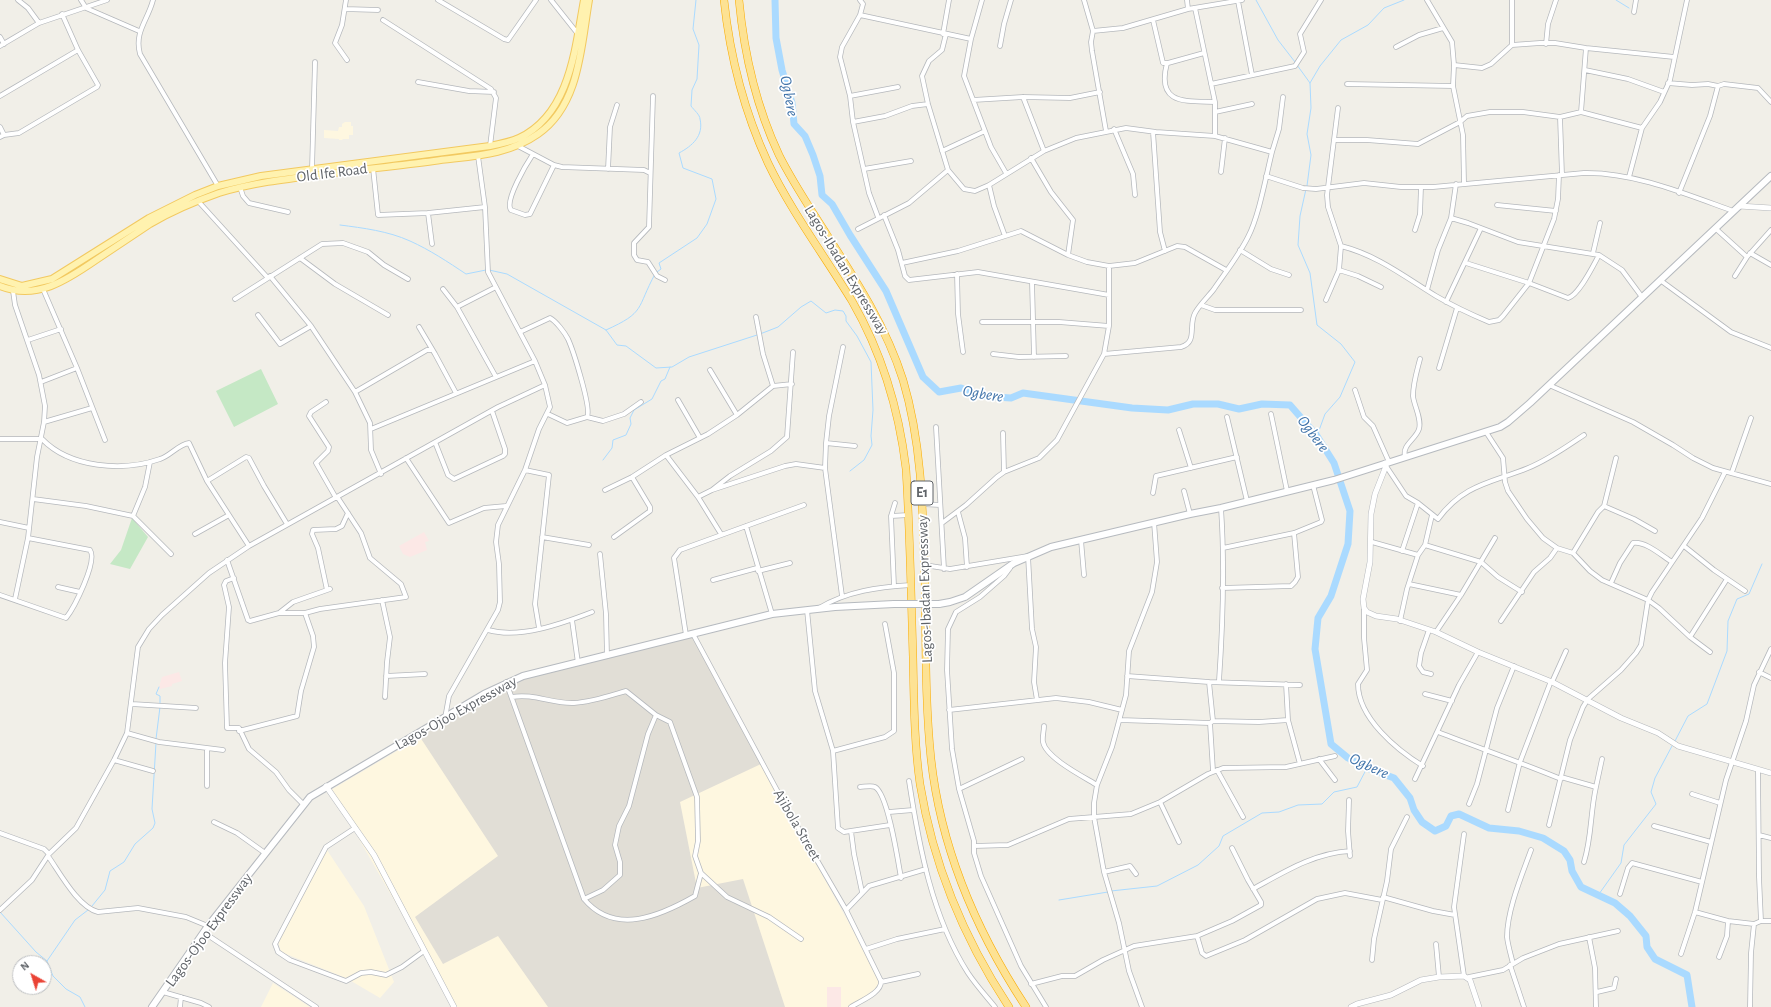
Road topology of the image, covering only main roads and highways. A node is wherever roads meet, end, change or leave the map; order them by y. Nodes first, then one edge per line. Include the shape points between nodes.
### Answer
1 (584, 0) edge
2 (589, 0) edge
3 (724, 0) edge
4 (739, 0) edge
5 (579, 44) junction
6 (311, 169) junction
7 (310, 176) junction
8 (1771, 176) edge
9 (0, 279) edge
10 (0, 286) edge
11 (152, 1007) edge
12 (1009, 1007) edge
13 (1026, 1007) edge

1 - 5 main road, Old Ife Road via 578,34
2 - 5 main road, Old Ife Road
3 - 12 highway, Lagos-Ibadan Expressway / E1 via 736,73 751,122 769,164 852,302 868,331 886,374 902,436 909,514 917,757 926,813 939,865 956,911 984,967
4 - 13 highway, Lagos-Ibadan Expressway / E1 via 748,64 779,156 861,288 887,337 908,398 916,434 922,504 928,710 931,759 939,806 953,861 970,908 992,953
5 - 6 main road, Old Ife Road via 553,110 520,137 490,146
5 - 7 main road, Old Ife Road via 572,86 559,113 546,128 518,146 478,156
6 - 7 main road
6 - 9 main road, Old Ife Road via 261,176 218,186 195,195 149,218 52,279 22,286
7 - 10 main road, Old Ife Road via 286,178 240,188 198,201 151,224 64,282 31,291 13,291
8 - 11 main road, Lagos-Ojoo Expressway, bridge via 1508,422 1486,432 1334,480 1051,547 1014,563 965,597 950,602 772,614 506,682 310,797 203,932

